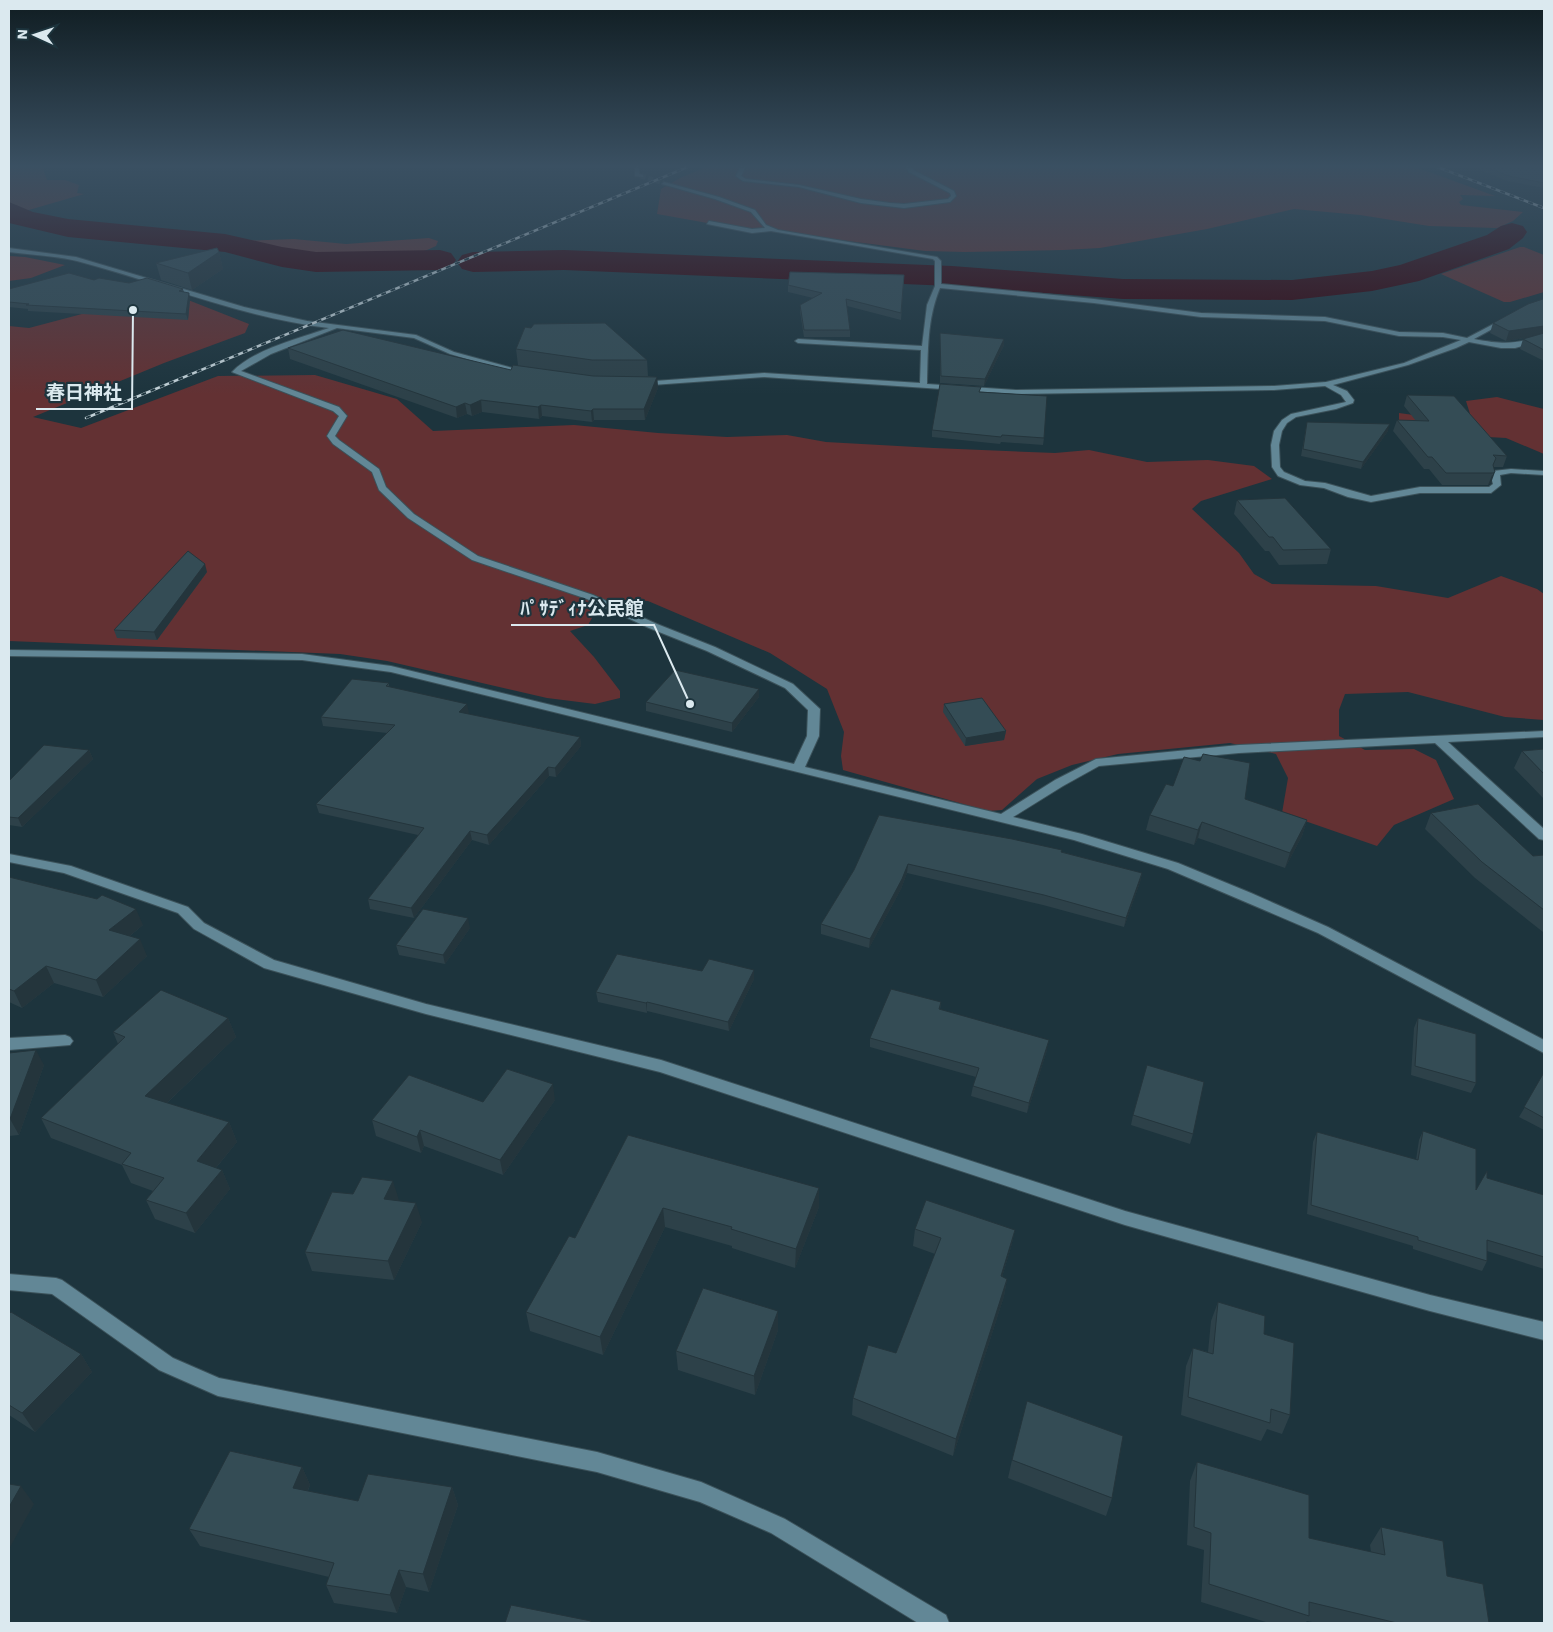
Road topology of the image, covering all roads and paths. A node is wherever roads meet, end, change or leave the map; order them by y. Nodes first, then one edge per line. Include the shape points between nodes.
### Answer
1 (849, 242) edge
2 (9, 250) edge
3 (939, 285) junction
4 (1514, 315) edge
5 (336, 327) junction
6 (1544, 338) edge
7 (1467, 340) junction
8 (798, 341) dead end
9 (924, 348) junction
10 (535, 376) edge
11 (632, 384) edge
12 (1326, 384) junction
13 (923, 386) junction
14 (1544, 473) edge
15 (9, 653) edge
16 (1544, 734) edge
17 (1438, 739) junction
18 (798, 768) junction
19 (1002, 818) junction
20 (1544, 836) edge
21 (9, 858) edge
22 (65, 1041) dead end
23 (9, 1044) edge
24 (1542, 1044) edge
25 (9, 1282) edge
26 (1544, 1331) edge
27 (938, 1623) edge

1 - 3 street via 931,256 938,260
2 - 5 street via 76,259 243,309
3 - 7 street via 1201,315 1325,319 1399,334 1443,335
3 - 9 street via 930,305
4 - 7 street
5 - 10 street via 416,337 452,353
5 - 18 street via 276,351 236,372 336,409 342,416 331,436 336,442 376,471 382,488 411,516 475,558 590,597 711,648 788,686 814,709 813,736
6 - 7 street via 1515,346 1486,345
7 - 12 street via 1406,364
8 - 9 street
9 - 13 street
11 - 13 street via 764,375
12 - 13 street via 1237,390 1016,392
12 - 14 street via 1344,393 1349,403 1289,417 1278,429 1276,467 1281,474 1303,483 1371,499 1420,490 1491,490 1497,485 1496,473
15 - 18 street via 302,657 381,667
16 - 17 street
17 - 19 street via 1239,749 1096,764 1059,782
17 - 20 street
18 - 19 street
19 - 24 street via 1172,866 1246,896 1323,930
21 - 26 street via 66,869 183,910 199,926 269,964 426,1009 661,1066 1125,1218 1430,1303
22 - 23 street
25 - 27 street via 56,1286 166,1364 218,1387 597,1462 701,1492 778,1526

